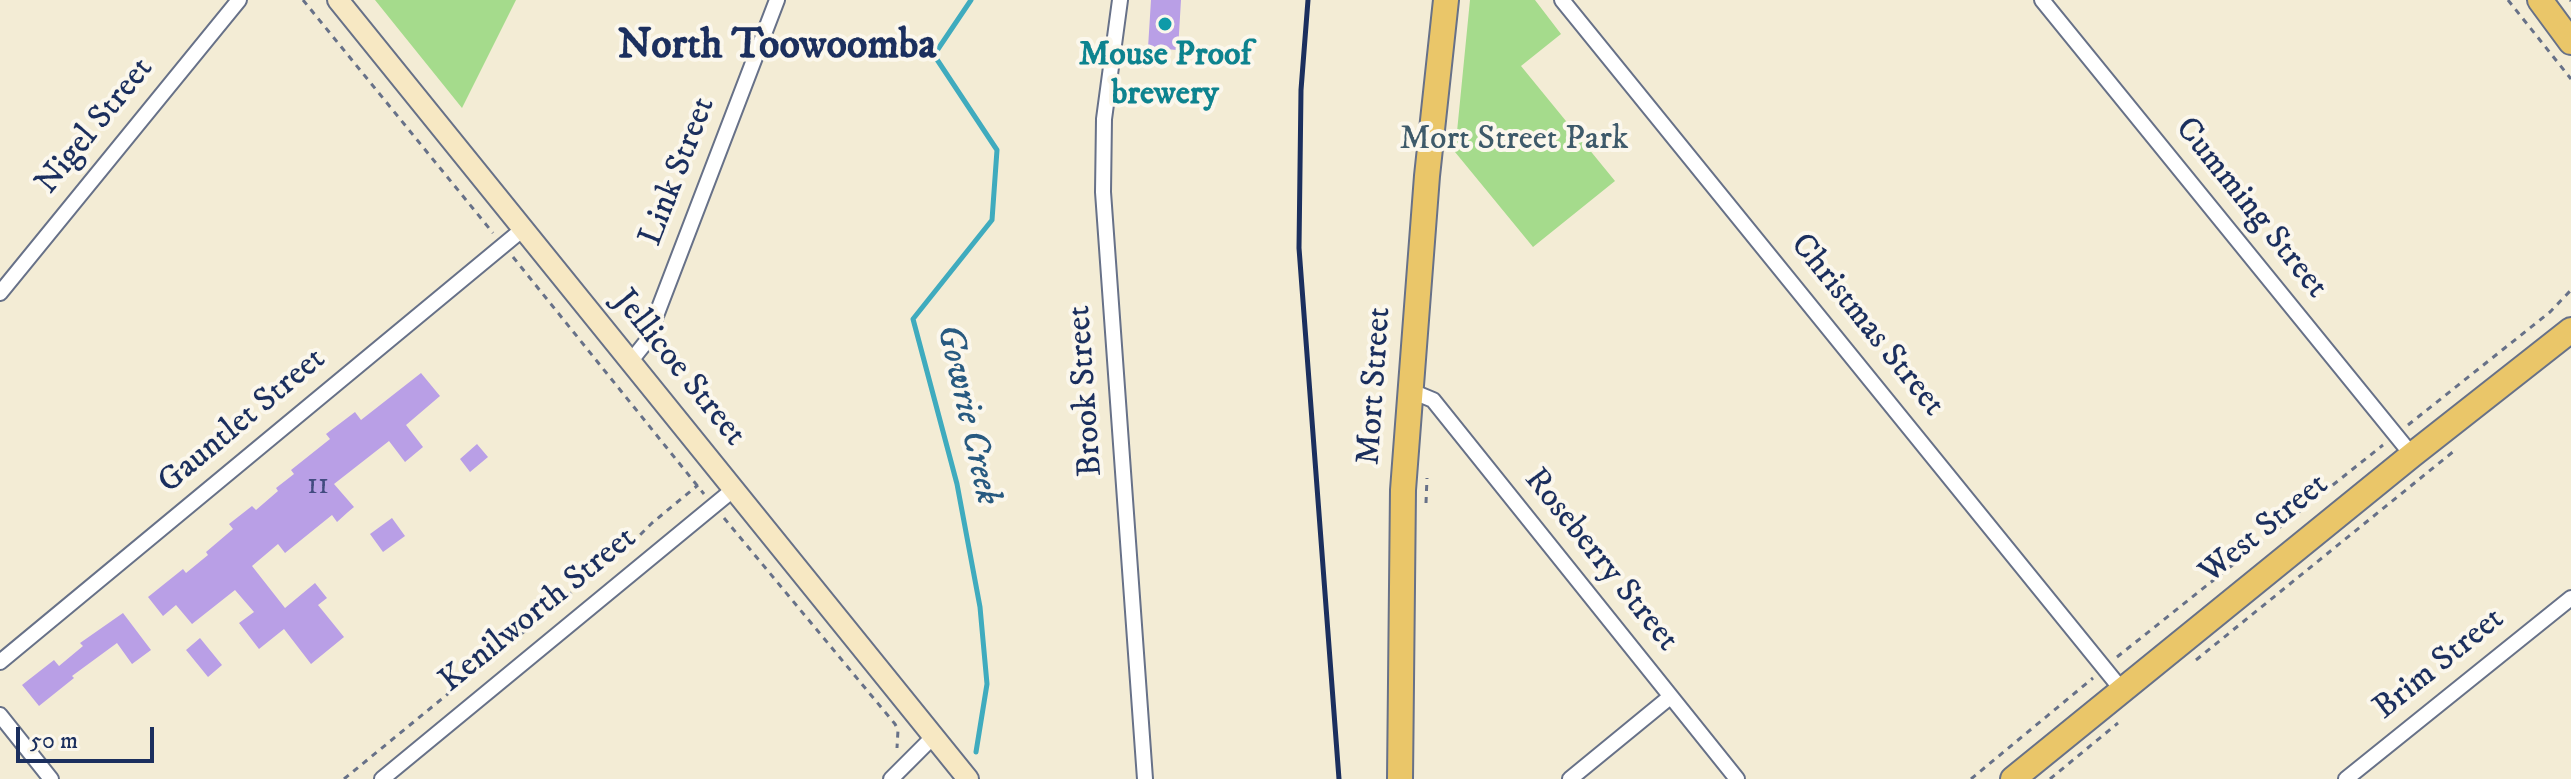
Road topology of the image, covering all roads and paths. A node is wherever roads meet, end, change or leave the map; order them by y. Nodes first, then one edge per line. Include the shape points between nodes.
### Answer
1 (239, 0) edge
2 (303, 0) edge
3 (338, 0) edge
4 (777, 0) edge
5 (1120, 0) edge
6 (1446, 0) edge
7 (1562, 0) edge
8 (2042, 0) edge
9 (2508, 0) edge
10 (2561, 11) edge
11 (2571, 42) edge
12 (2571, 79) edge
13 (523, 229) junction
14 (503, 246) junction
15 (2571, 290) edge
16 (0, 293) edge
17 (2568, 329) edge
18 (630, 362) junction
19 (1409, 390) junction
20 (2396, 435) junction
21 (2463, 444) dead end
22 (2412, 455) junction
23 (698, 485) junction
24 (734, 489) junction
25 (714, 506) junction
26 (2571, 598) edge
27 (2197, 659) dead end
28 (0, 662) edge
29 (2105, 668) junction
30 (2122, 690) junction
31 (1670, 697) junction
32 (0, 715) edge
33 (2126, 717) dead end
34 (940, 744) junction
35 (892, 778) edge
36 (51, 779) edge
37 (344, 779) edge
38 (382, 779) edge
39 (968, 779) edge
40 (1145, 779) edge
41 (1400, 779) edge
42 (1570, 779) edge
43 (1737, 779) edge
44 (1971, 779) edge
45 (2013, 779) edge
46 (2050, 779) edge
47 (2346, 779) edge

1 - 16 street, Nigel Street
2 - 14 path
3 - 13 main road, Jellicoe Street
4 - 18 street, Link Street via 646,342
5 - 40 street, Brook Street via 1104,119 1103,192
6 - 19 main road, Mort Street
7 - 29 street, Christmas Street
8 - 20 street, Cumming Street
9 - 12 path
10 - 11 main road
13 - 14 street, Gauntlet Street
13 - 18 main road, Jellicoe Street
14 - 23 path
14 - 28 street, Gauntlet Street
15 - 20 path
17 - 22 main road, West Street
18 - 24 main road, Jellicoe Street
19 - 31 street, Roseberry Street via 1433,400
19 - 41 main road, Mort Street
20 - 22 street, Cumming Street
20 - 29 path
21 - 27 path
22 - 30 main road, West Street
23 - 25 path
23 - 37 path
24 - 25 street, Kenilworth Street
24 - 34 main road, Jellicoe Street
25 - 35 path via 895,724 897,748 883,763
25 - 38 street, Kenilworth Street
26 - 47 street, Brim Street
29 - 30 street, Christmas Street
29 - 44 path
30 - 45 main road, West Street
31 - 42 street
31 - 43 street, Roseberry Street
32 - 36 street
33 - 46 path
34 - 35 street
34 - 39 main road, Jellicoe Street

